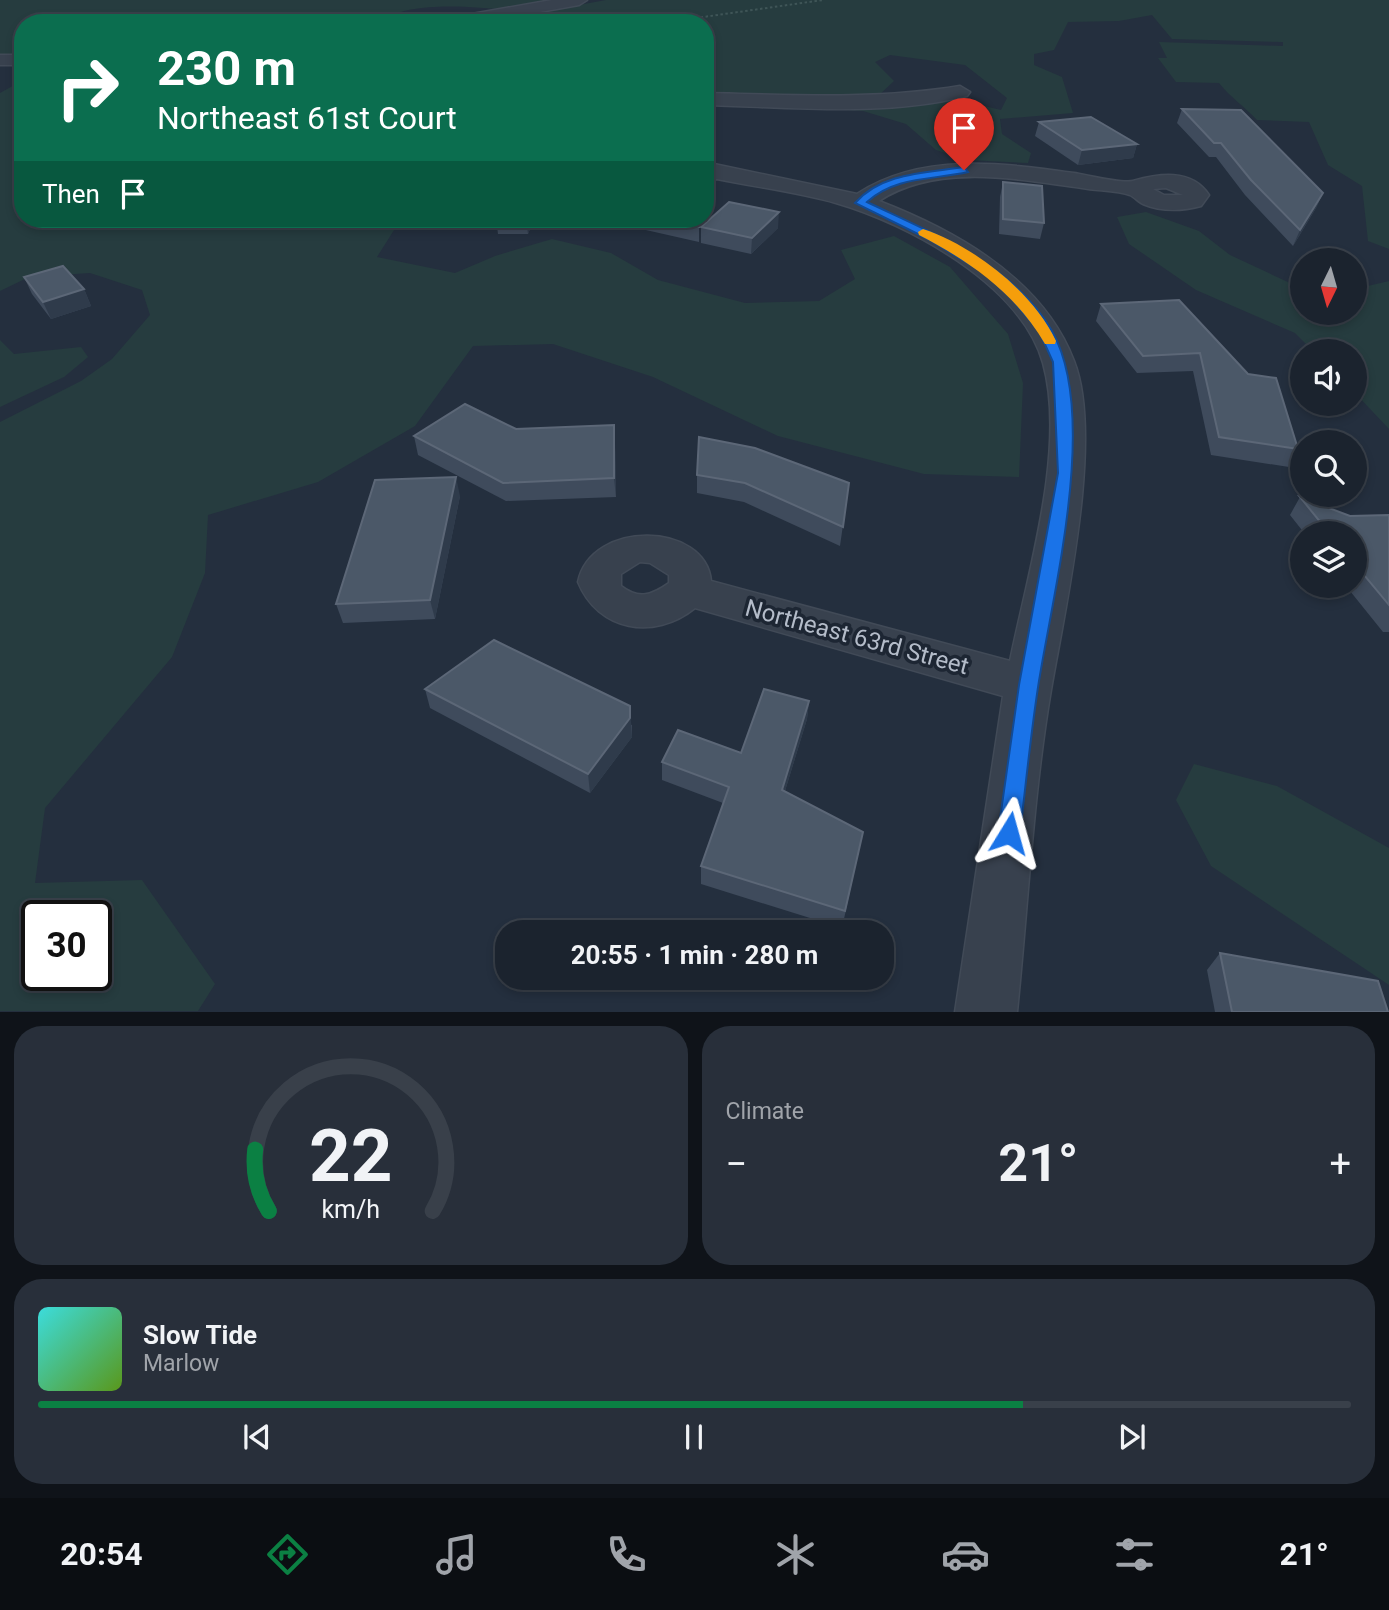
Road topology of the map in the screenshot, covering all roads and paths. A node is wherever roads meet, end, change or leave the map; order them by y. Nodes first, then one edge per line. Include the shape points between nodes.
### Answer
1 (579, 0) edge
2 (822, 0) edge
3 (500, 14) edge
4 (714, 16) edge
5 (960, 92) dead end
6 (714, 99) edge
7 (714, 169) edge
8 (1139, 189) dead end
9 (860, 203) junction
10 (686, 590) dead end
11 (1029, 685) junction
12 (986, 1012) edge

1 - 3 street
2 - 4 path
5 - 6 street via 856,102
7 - 9 street
8 - 9 street via 950,170 901,179 874,190
9 - 11 street via 934,238 988,271 1045,330 1060,362 1066,473
10 - 11 street, Northeast 63rd Street
11 - 12 street

